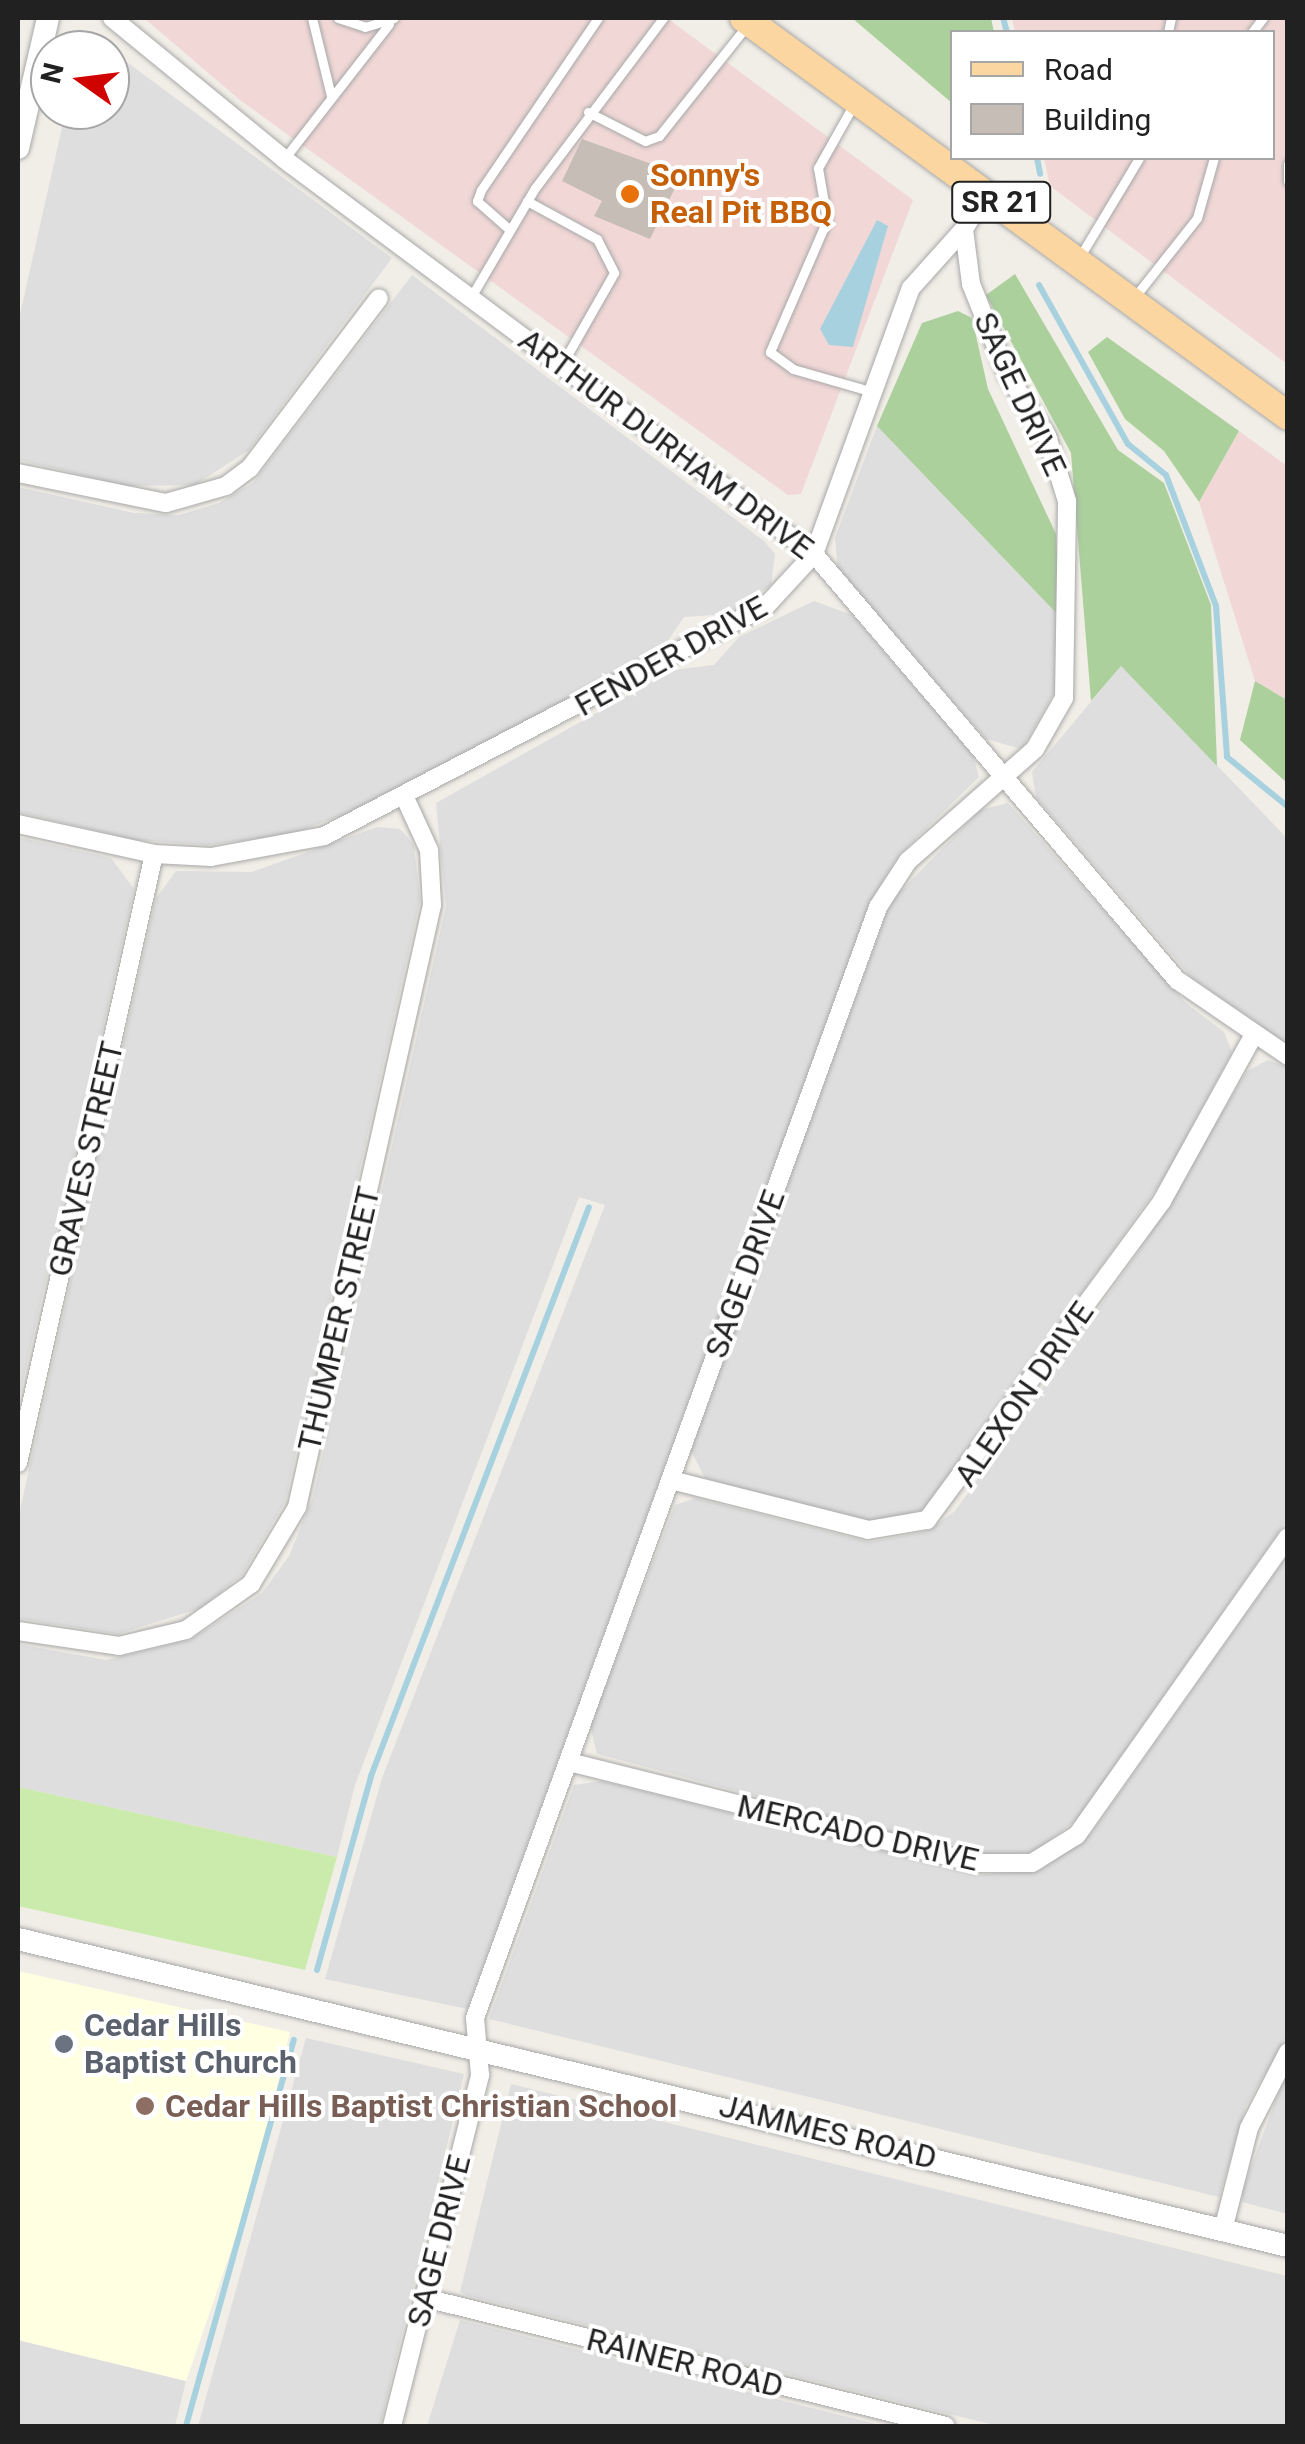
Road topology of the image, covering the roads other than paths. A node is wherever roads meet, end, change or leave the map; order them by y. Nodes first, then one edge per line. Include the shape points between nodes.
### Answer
1 (48, 18) edge
2 (112, 18) edge
3 (312, 18) edge
4 (338, 18) edge
5 (598, 18) edge
6 (664, 18) edge
7 (749, 19) edge
8 (392, 21) edge
9 (331, 96) junction
10 (857, 100) junction
11 (588, 112) junction
12 (18, 148) edge
13 (284, 159) junction
14 (1138, 160) edge
15 (1213, 160) edge
16 (1288, 164) edge
17 (1288, 181) edge
18 (987, 192) junction
19 (527, 201) junction
20 (964, 229) junction
21 (510, 230) junction
22 (1078, 260) junction
23 (470, 296) junction
24 (378, 298) dead end
25 (1132, 301) junction
26 (561, 366) junction
27 (873, 392) junction
28 (1288, 416) edge
29 (18, 473) edge
30 (814, 554) junction
31 (1004, 777) junction
32 (406, 800) junction
33 (18, 824) edge
34 (154, 854) junction
35 (1252, 1038) junction
36 (1288, 1056) edge
37 (18, 1463) edge
38 (671, 1480) junction
39 (1288, 1537) edge
40 (18, 1631) edge
41 (569, 1762) junction
42 (18, 1939) edge
43 (478, 2046) junction
44 (1288, 2052) edge
45 (1223, 2230) junction
46 (1288, 2246) edge
47 (425, 2298) junction
48 (392, 2426) edge
49 (946, 2426) edge

1 - 12 street
2 - 13 street, ARTHUR DURHAM DRIVE
3 - 9 lane
4 - 8 lane
5 - 21 lane via 481,190 477,201
6 - 11 lane
7 - 10 main road, SR 21
7 - 11 lane via 660,136 645,141
8 - 9 lane
9 - 13 lane
10 - 18 main road, SR 21
10 - 27 lane via 818,168 828,220 770,352 793,369
11 - 19 lane
13 - 23 street, ARTHUR DURHAM DRIVE
14 - 22 lane
15 - 25 lane via 1196,218
16 - 17 lane
18 - 20 street
18 - 22 main road, SR 21
19 - 21 lane
19 - 26 lane via 597,239 614,273
20 - 27 street, FENDER DRIVE via 911,288
20 - 31 street, SAGE DRIVE via 990,341 1048,436 1067,501 1069,676 1054,722
21 - 23 lane
22 - 25 main road, SR 21
23 - 26 street, ARTHUR DURHAM DRIVE
24 - 29 street via 250,468 226,486 166,503
25 - 28 main road, SR 21
26 - 30 street, ARTHUR DURHAM DRIVE
27 - 30 street, FENDER DRIVE
30 - 31 street, ARTHUR DURHAM DRIVE
30 - 32 street, FENDER DRIVE via 766,606
31 - 35 street, ARTHUR DURHAM DRIVE via 1178,980
31 - 38 street, SAGE DRIVE via 908,861 878,907
32 - 34 street, FENDER DRIVE via 271,850
32 - 40 street, THUMPER STREET via 430,850 432,905 291,1521 251,1584 186,1630 119,1646
33 - 34 street, FENDER DRIVE
34 - 37 street, GRAVES STREET
35 - 36 street, ARTHUR DURHAM DRIVE
35 - 38 street, ALEXON DRIVE via 1162,1201 927,1520 868,1530
38 - 41 street, SAGE DRIVE
39 - 41 street, MERCADO DRIVE via 1076,1835 1032,1863 972,1862
41 - 43 street, SAGE DRIVE via 476,2018
42 - 43 street, JAMMES ROAD
43 - 45 street, JAMMES ROAD
43 - 47 street, SAGE DRIVE via 480,2075
44 - 45 street via 1248,2128
45 - 46 street, JAMMES ROAD
47 - 48 street, SAGE DRIVE
47 - 49 street, RAINER ROAD

